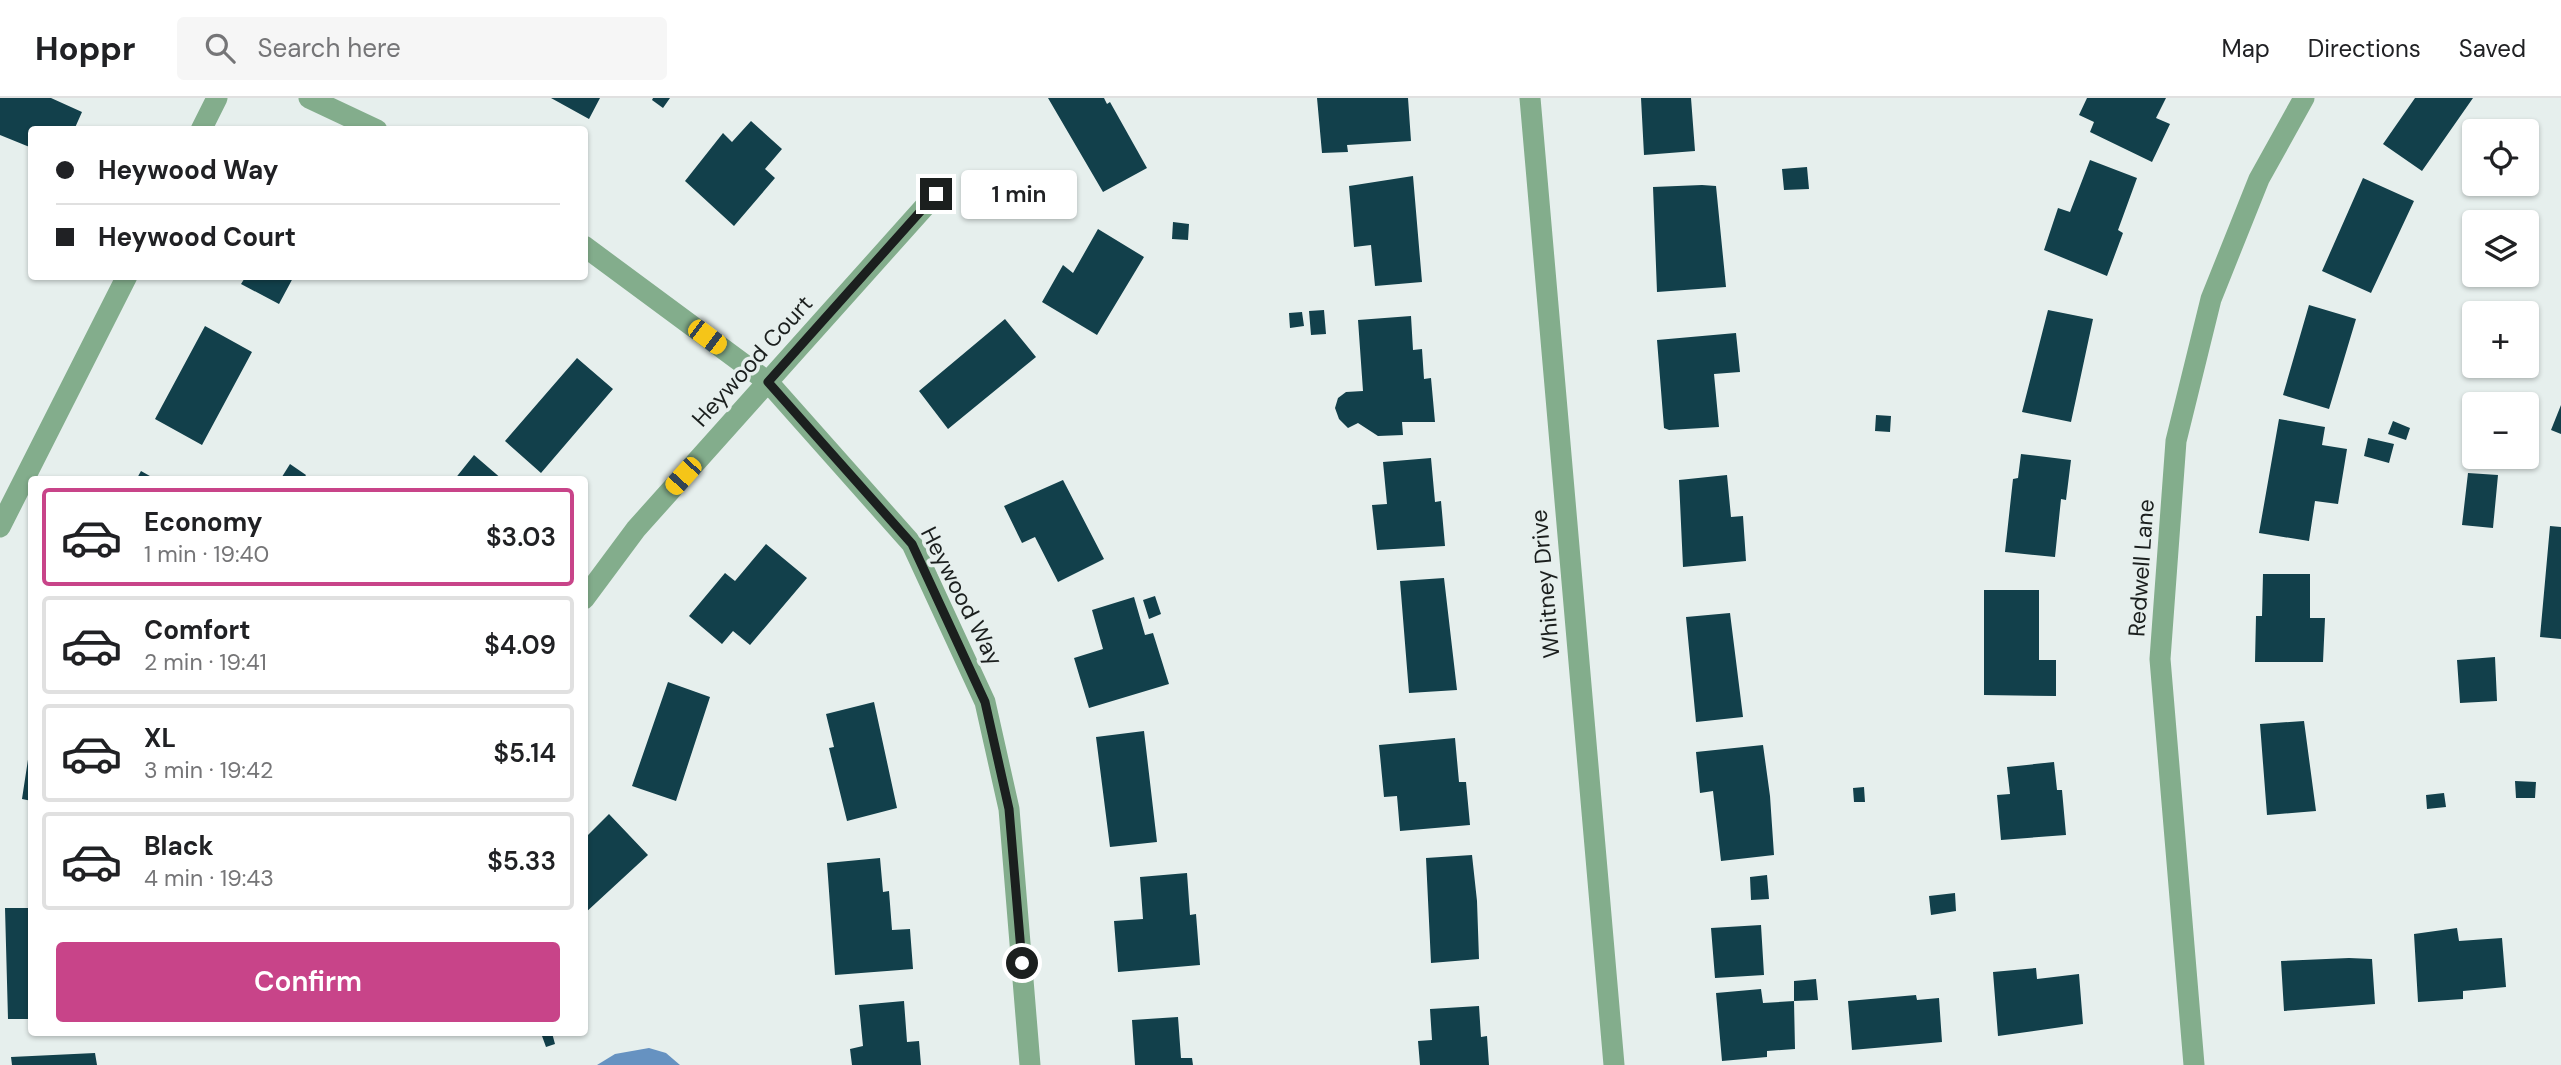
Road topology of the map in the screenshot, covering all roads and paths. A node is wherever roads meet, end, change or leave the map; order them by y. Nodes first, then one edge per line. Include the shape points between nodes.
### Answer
1 (217, 98) edge
2 (309, 98) edge
3 (1530, 98) edge
4 (2304, 98) edge
5 (203, 126) edge
6 (368, 126) edge
7 (936, 194) dead end
8 (588, 249) edge
9 (125, 280) edge
10 (768, 382) junction
11 (0, 527) edge
12 (588, 594) edge
13 (1030, 1065) edge
14 (1614, 1065) edge
15 (2194, 1065) edge

1 - 5 street
2 - 6 street
3 - 14 street, Whitney Drive
4 - 15 street, Redwell Lane via 2259,179 2211,299 2176,441 2160,659
7 - 10 street, Heywood Court
8 - 10 street, Heywood Way
9 - 11 street
10 - 12 street, Heywood Court via 636,529
10 - 13 street, Heywood Way via 912,544 985,702 1009,809

